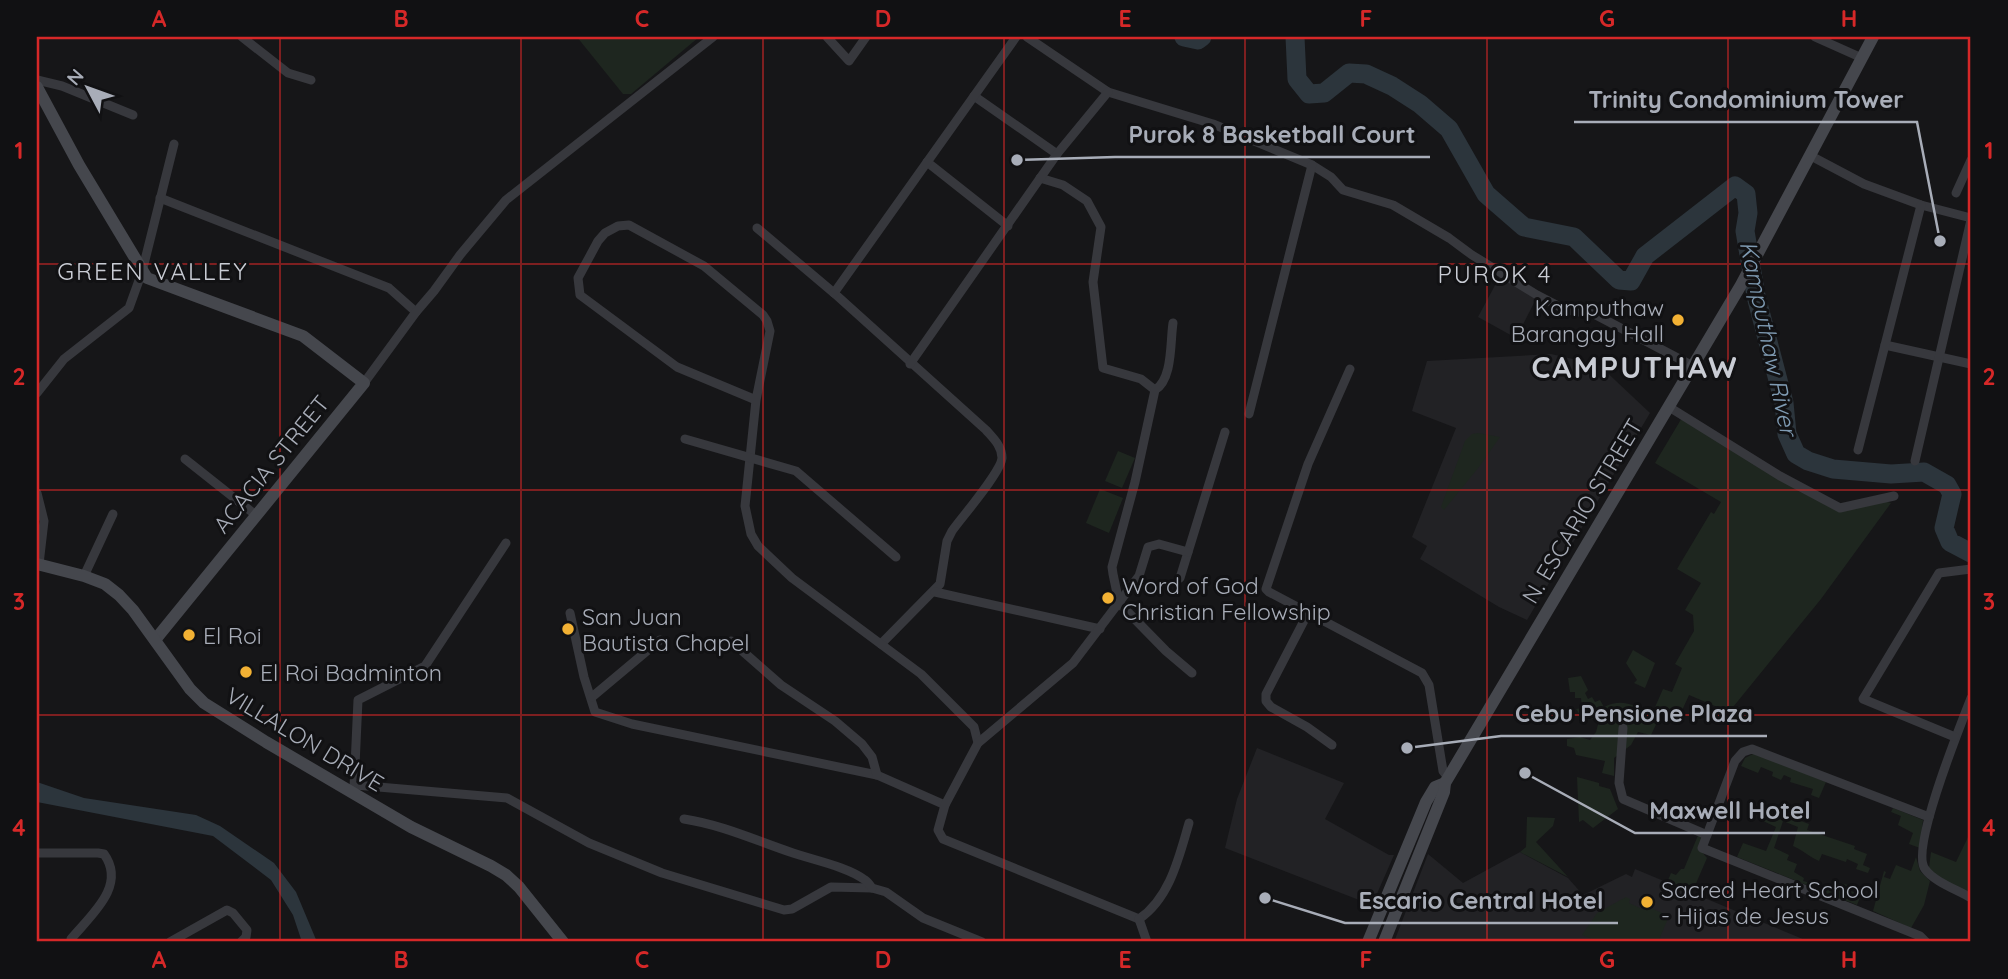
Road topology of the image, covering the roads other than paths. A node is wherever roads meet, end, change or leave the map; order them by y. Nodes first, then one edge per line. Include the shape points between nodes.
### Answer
1 (242, 37) edge
2 (713, 37) edge
3 (827, 37) edge
4 (866, 37) edge
5 (1016, 37) edge
6 (1027, 37) edge
7 (1815, 37) edge
8 (1873, 37) edge
9 (1863, 58) junction
10 (311, 79) dead end
11 (37, 80) edge
12 (37, 88) edge
13 (1108, 92) junction
14 (974, 96) junction
15 (133, 115) dead end
16 (174, 144) dead end
17 (1057, 153) junction
18 (1811, 156) junction
19 (1971, 160) edge
20 (927, 162) junction
21 (1311, 166) junction
22 (1040, 178) junction
23 (1956, 193) dead end
24 (160, 198) junction
25 (1921, 205) junction
26 (1971, 219) edge
27 (1009, 226) junction
28 (757, 228) dead end
29 (142, 272) junction
30 (834, 293) junction
31 (416, 312) junction
32 (1173, 323) dead end
33 (1885, 345) junction
34 (1940, 357) junction
35 (911, 364) junction
36 (1971, 364) edge
37 (1693, 366) junction
38 (1350, 369) dead end
39 (364, 383) junction
40 (1155, 390) junction
41 (37, 393) edge
42 (757, 400) junction
43 (1669, 407) junction
44 (1249, 414) dead end
45 (1225, 432) dead end
46 (685, 439) dead end
47 (1858, 450) dead end
48 (748, 458) junction
49 (185, 459) dead end
50 (1914, 461) dead end
51 (37, 493) edge
52 (1894, 496) dead end
53 (113, 514) dead end
54 (257, 516) junction
55 (506, 543) dead end
56 (1188, 552) junction
57 (896, 557) dead end
58 (38, 564) edge
59 (1971, 569) edge
60 (84, 576) junction
61 (1180, 578) dead end
62 (934, 592) junction
63 (1119, 603) junction
64 (1308, 612) junction
65 (570, 613) dead end
66 (1100, 629) junction
67 (155, 640) junction
68 (660, 640) dead end
69 (731, 641) dead end
70 (881, 644) junction
71 (1192, 673) dead end
72 (592, 697) junction
73 (1971, 698) edge
74 (1623, 728) dead end
75 (1955, 737) junction
76 (978, 743) junction
77 (1332, 745) dead end
78 (877, 775) junction
79 (1446, 780) junction
80 (353, 788) junction
81 (945, 805) junction
82 (1929, 817) junction
83 (684, 820) dead end
84 (1189, 823) dead end
85 (1707, 835) junction
86 (37, 853) edge
87 (872, 888) junction
88 (1971, 898) edge
89 (1139, 919) junction
90 (71, 939) dead end
91 (170, 942) edge
92 (241, 942) edge
93 (563, 942) edge
94 (982, 942) edge
95 (1147, 942) edge
96 (1368, 942) edge
97 (1384, 942) edge
98 (1926, 942) edge

1 - 10 street via 288,73
2 - 31 street, ACACIA STREET via 506,200
3 - 4 street via 849,61
5 - 14 street
6 - 13 street
7 - 9 street
8 - 9 street, N. ESCARIO STREET
9 - 18 street, N. ESCARIO STREET
11 - 15 street
12 - 29 street
13 - 17 street
13 - 21 street via 1213,124
14 - 17 street
14 - 20 street
16 - 24 street
17 - 22 street
18 - 25 street via 1864,184
18 - 37 street, N. ESCARIO STREET
19 - 23 street
20 - 27 street
20 - 30 street
21 - 37 street via 1343,190 1393,205 1537,295 1566,310 1594,314
21 - 44 street
22 - 27 street
22 - 40 street via 1063,185 1087,201 1101,227 1093,282 1102,369 1141,379
24 - 29 street
24 - 31 street via 389,288
25 - 26 street
25 - 33 street
26 - 34 street
27 - 35 street
28 - 30 street
29 - 39 street via 155,283 303,337
29 - 41 street via 129,309 64,359
30 - 35 street
31 - 39 street, ACACIA STREET
32 - 40 street via 1166,375
33 - 34 street
33 - 47 street
34 - 36 street
34 - 50 street
35 - 62 street via 986,430 999,446 1002,459 952,531
37 - 43 street, N. ESCARIO STREET
38 - 64 street via 1308,464 1266,584 1269,592
39 - 54 street, ACACIA STREET
40 - 63 street via 1112,567
42 - 42 street via 770,331 763,314 704,266 629,225 605,233 578,278 580,295 677,367
42 - 48 street
43 - 52 street via 1840,508
43 - 79 street, N. ESCARIO STREET
45 - 56 street
46 - 48 street
48 - 57 street via 796,471
48 - 70 street via 745,514 758,546 792,578
49 - 54 street
51 - 58 street via 44,521
53 - 60 street
54 - 67 street, ACACIA STREET
55 - 80 street via 425,666 358,700
56 - 61 street
56 - 63 street via 1159,544 1148,547 1139,576
58 - 60 street, VILLALON DRIVE
59 - 75 street via 1939,573 1863,699
60 - 67 street, VILLALON DRIVE via 119,595
62 - 66 street
62 - 70 street
63 - 66 street
63 - 71 street
64 - 77 street via 1266,701
64 - 79 street via 1422,673 1429,685
65 - 72 street
66 - 76 street via 1073,663
67 - 80 street, VILLALON DRIVE via 204,703
68 - 72 street
69 - 78 street via 780,685 862,744
70 - 76 street via 965,715
72 - 78 street via 595,712 615,720
73 - 75 street
74 - 85 street via 1619,783 1623,799
75 - 82 street
76 - 81 street
78 - 81 street
79 - 96 street, N. ESCARIO STREET via 1426,802
79 - 97 street, N. ESCARIO STREET
80 - 87 street via 507,798 589,843 649,868 784,910 831,887
80 - 93 street, VILLALON DRIVE via 411,827 506,875
81 - 89 street via 938,830 943,839
82 - 85 street via 1752,749 1735,761
82 - 88 street via 1921,860 1924,868
83 - 87 street via 737,832 851,873
84 - 89 street via 1173,877
85 - 98 street via 1702,848
86 - 90 street via 98,853 108,859 113,884
87 - 94 street via 887,892 923,918
89 - 95 street
91 - 92 street via 227,910 247,930

